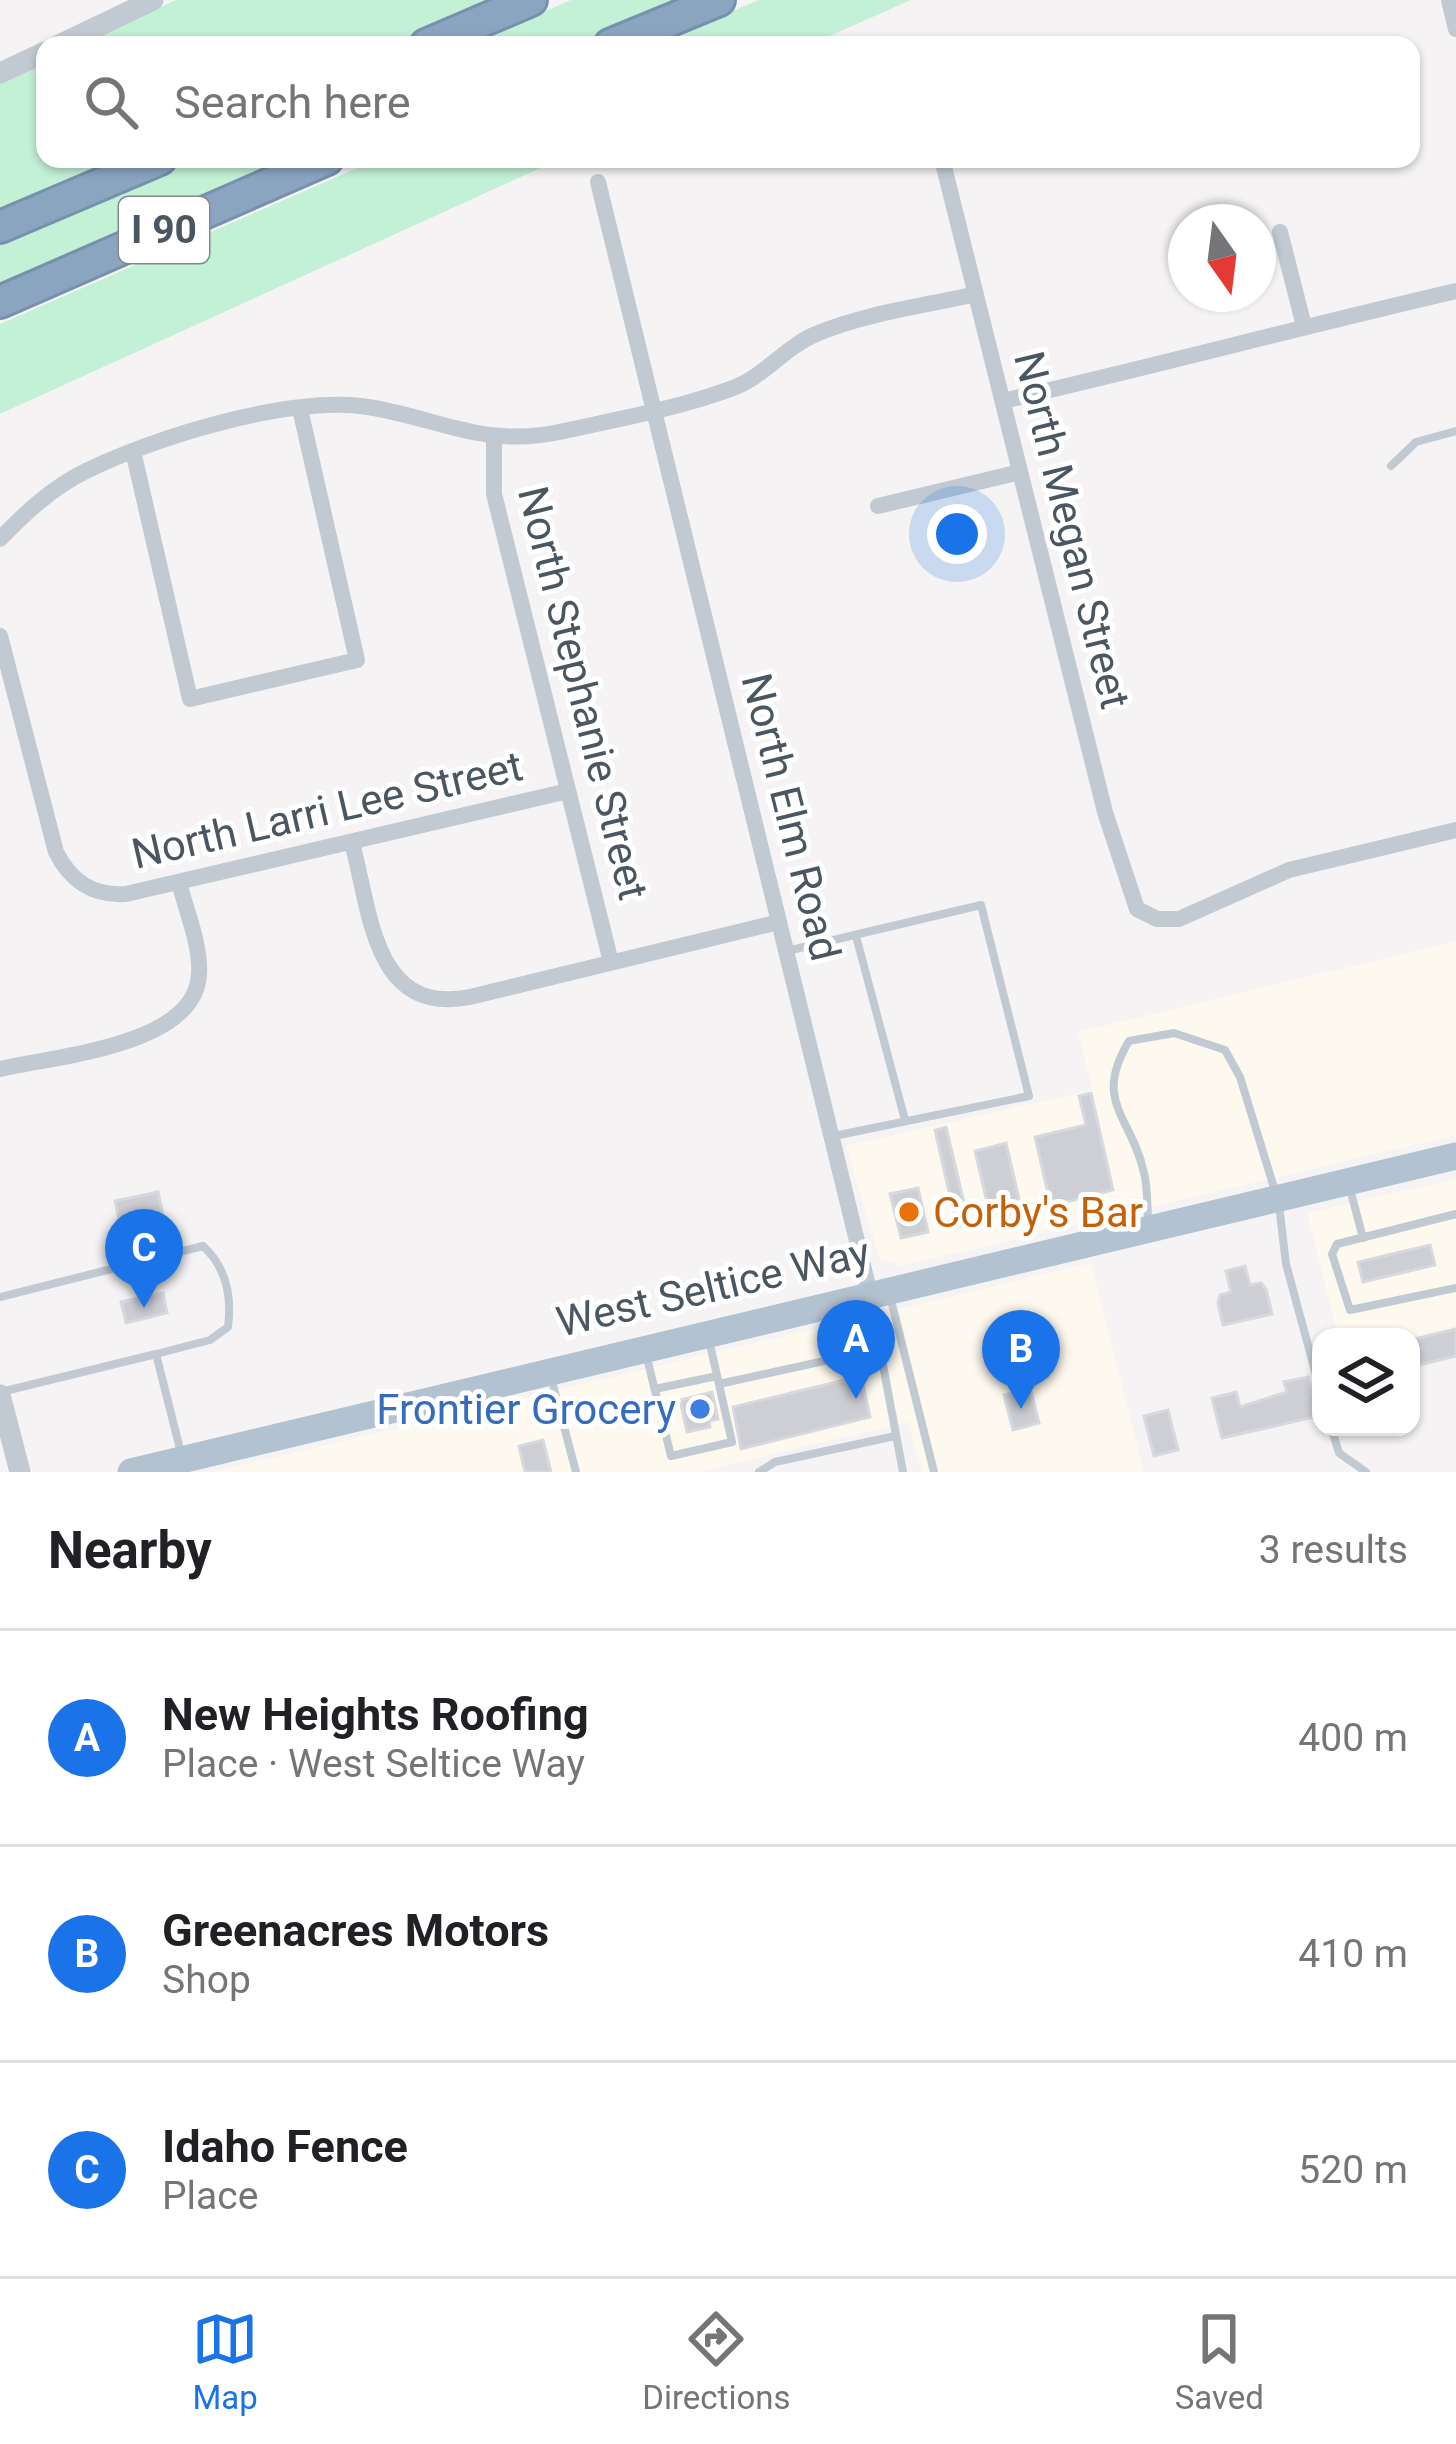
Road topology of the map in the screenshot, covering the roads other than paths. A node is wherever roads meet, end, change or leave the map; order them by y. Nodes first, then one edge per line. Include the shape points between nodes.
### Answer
1 (153, 0) edge
2 (531, 0) edge
3 (719, 0) edge
4 (1449, 0) edge
5 (1456, 28) edge
6 (78, 36) edge
7 (447, 36) edge
8 (632, 36) edge
9 (36, 56) edge
10 (0, 73) edge
11 (139, 168) edge
12 (306, 168) edge
13 (944, 168) edge
14 (598, 182) dead end
15 (0, 227) edge
16 (1280, 232) dead end
17 (1456, 291) edge
18 (976, 294) junction
19 (0, 302) edge
20 (1304, 326) junction
21 (1003, 401) junction
22 (654, 408) junction
23 (300, 410) junction
24 (1456, 431) edge
25 (494, 440) junction
26 (133, 451) junction
27 (1391, 466) dead end
28 (1020, 472) junction
29 (878, 506) dead end
30 (0, 539) edge
31 (0, 636) edge
32 (568, 790) junction
33 (1456, 830) edge
34 (352, 843) junction
35 (179, 882) junction
36 (779, 922) junction
37 (856, 936) junction
38 (787, 951) junction
39 (611, 962) junction
40 (0, 1069) edge
41 (905, 1121) junction
42 (832, 1137) junction
43 (1456, 1156) edge
44 (1348, 1181) junction
45 (1277, 1198) junction
46 (1456, 1214) edge
47 (1149, 1228) junction
48 (1363, 1238) junction
49 (1456, 1288) edge
50 (879, 1291) junction
51 (0, 1297) edge
52 (707, 1331) junction
53 (644, 1347) junction
54 (879, 1349) junction
55 (156, 1354) junction
56 (1312, 1360) edge
57 (549, 1369) junction
58 (718, 1380) junction
59 (655, 1390) junction
60 (0, 1394) edge
61 (895, 1436) junction
62 (1333, 1436) edge
63 (200, 1462) edge
64 (20, 1472) edge
65 (130, 1472) edge
66 (576, 1472) edge
67 (759, 1472) edge
68 (903, 1472) edge
69 (934, 1472) edge
70 (1366, 1472) edge

1 - 6 street
2 - 7 highway
3 - 8 highway
4 - 5 street
9 - 10 street
11 - 15 highway, I 90
12 - 19 highway, I 90
13 - 18 street, North Megan Street
14 - 22 street, North Elm Road
16 - 20 street
17 - 20 street
18 - 21 street, North Megan Street
18 - 22 street via 813,335 731,389
20 - 21 street
21 - 28 street, North Megan Street
22 - 25 street
22 - 36 street, North Elm Road
23 - 25 street via 369,407
23 - 26 street
23 - 26 street via 358,660 190,699
24 - 27 lane via 1416,442
25 - 32 street, North Stephanie Street via 494,494
26 - 30 street via 82,473
28 - 29 street
28 - 33 street, North Megan Street via 1122,874 1142,913 1179,919 1289,870
31 - 35 street, North Larri Lee Street via 62,864 84,886 109,895
32 - 34 street, North Larri Lee Street
32 - 39 street, North Stephanie Street
34 - 35 street, North Larri Lee Street
34 - 39 street via 384,962 417,996 448,1001
35 - 40 street via 200,972 185,1011 151,1034
36 - 38 street, North Elm Road
36 - 39 street
37 - 38 lane
37 - 41 lane
37 - 41 lane via 981,905 1029,1096
38 - 42 street, North Elm Road
41 - 42 lane
42 - 50 street, North Elm Road
43 - 44 main road, West Seltice Way
44 - 45 main road, West Seltice Way
44 - 48 lane
45 - 47 main road, West Seltice Way
45 - 47 lane via 1225,1050 1174,1033 1129,1041 1114,1065 1112,1100 1144,1172
45 - 56 lane
46 - 48 lane
47 - 50 main road, West Seltice Way
48 - 49 lane via 1334,1247 1350,1310
50 - 52 main road, West Seltice Way
50 - 54 lane, North Elm Road
50 - 69 lane
51 - 55 lane via 203,1246 220,1261 228,1327
52 - 53 main road, West Seltice Way
52 - 58 lane
53 - 57 main road, West Seltice Way
53 - 59 lane
54 - 58 lane
54 - 61 lane, North Elm Road
55 - 60 lane
55 - 63 lane
57 - 63 main road, West Seltice Way
57 - 66 lane
58 - 59 lane
58 - 59 lane via 732,1442 671,1456
60 - 64 street
61 - 67 lane
61 - 68 lane, North Elm Road
62 - 70 lane via 1339,1453
63 - 65 main road, West Seltice Way

